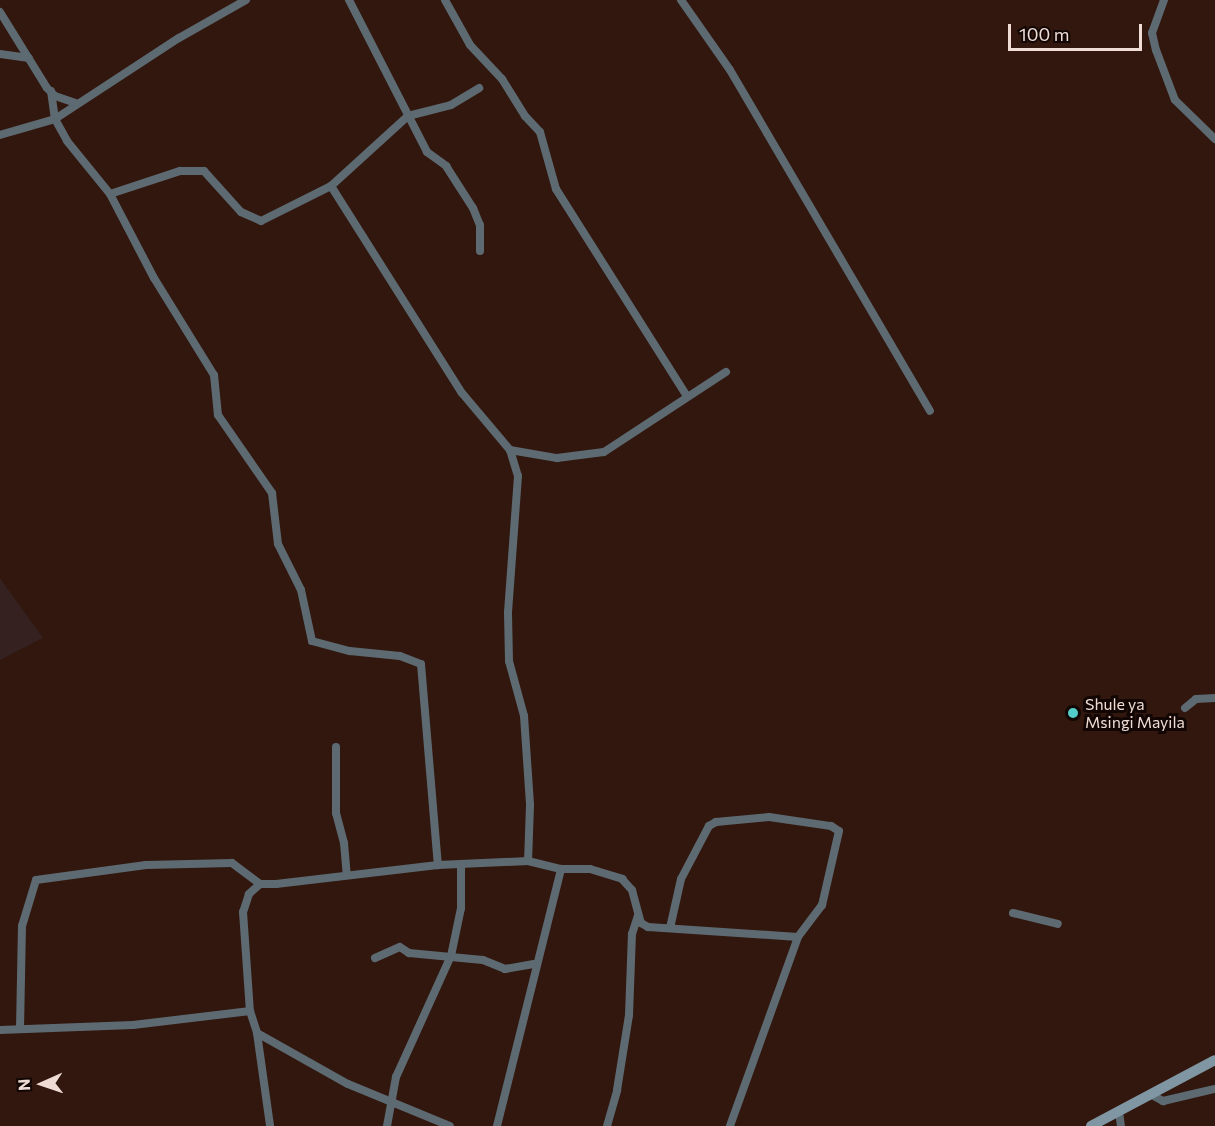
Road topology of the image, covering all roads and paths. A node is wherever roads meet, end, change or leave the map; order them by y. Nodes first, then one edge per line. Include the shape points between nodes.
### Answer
1 (246, 0) edge
2 (349, 0) edge
3 (445, 0) edge
4 (681, 0) edge
5 (1164, 0) edge
6 (0, 12) edge
7 (0, 54) edge
8 (29, 58) junction
9 (478, 88) dead end
10 (51, 92) junction
11 (75, 103) junction
12 (408, 116) junction
13 (55, 119) junction
14 (0, 135) edge
15 (1215, 139) edge
16 (331, 186) junction
17 (110, 194) junction
18 (480, 251) dead end
19 (726, 372) dead end
20 (687, 396) junction
21 (930, 411) dead end
22 (510, 450) junction
23 (1215, 698) edge
24 (1185, 708) dead end
25 (336, 747) dead end
26 (528, 861) junction
27 (438, 865) junction
28 (461, 865) junction
29 (561, 869) junction
30 (347, 875) junction
31 (260, 884) junction
32 (1013, 913) dead end
33 (638, 914) junction
34 (1058, 924) dead end
35 (670, 928) junction
36 (798, 937) junction
37 (451, 956) junction
38 (375, 958) dead end
39 (534, 964) junction
40 (250, 1011) junction
41 (20, 1029) junction
42 (0, 1030) edge
43 (257, 1032) junction
44 (1215, 1060) edge
45 (1214, 1089) dead end
46 (1152, 1095) junction
47 (392, 1100) junction
48 (1119, 1112) junction
49 (270, 1126) edge
50 (387, 1126) edge
51 (450, 1126) edge
52 (497, 1126) edge
53 (607, 1126) edge
54 (730, 1126) edge
55 (1091, 1126) edge
56 (1121, 1126) edge

1 - 11 street
2 - 12 street
3 - 20 street via 470,45 540,132 556,189
4 - 21 street via 730,70
5 - 15 street via 1152,33 1156,50 1175,100
6 - 8 street
7 - 8 street
8 - 10 street
9 - 12 street via 451,105
10 - 11 street
10 - 13 street
11 - 13 street
12 - 16 street
12 - 18 street via 427,152 446,166 473,208 480,225
13 - 14 street
13 - 17 street via 95,180
16 - 17 street via 261,221 241,212 204,171 180,171
16 - 22 street via 462,393
17 - 27 street via 154,278 214,375 218,415 272,493 278,544 301,590 312,641 350,651 400,656 420,664
19 - 20 street
20 - 22 street via 604,452 557,458
22 - 26 street via 518,476 508,613 509,661 524,717 530,805
23 - 24 street via 1196,699
25 - 30 street via 336,813
26 - 28 street
26 - 29 street
27 - 28 street
27 - 30 street
28 - 37 street via 461,908
29 - 33 street via 591,869 622,879 632,890
29 - 39 street
30 - 31 street
31 - 40 street via 249,894 243,912
31 - 41 street via 232,863 207,861 36,880 22,926
32 - 34 street
33 - 35 street via 645,926
33 - 53 street via 632,934 629,1015
35 - 36 street
35 - 36 street via 681,879 709,826 730,819 769,817 831,826 840,834 822,905
36 - 54 street
37 - 38 street via 409,953 400,947
37 - 39 street via 483,960 505,969
37 - 47 street via 396,1077
39 - 52 street
40 - 41 street via 133,1024
40 - 43 street
41 - 42 street
43 - 47 street via 348,1084
43 - 49 street
44 - 46 street
45 - 46 street via 1163,1101
46 - 48 street
47 - 50 street
47 - 51 street
48 - 55 street
48 - 56 street

